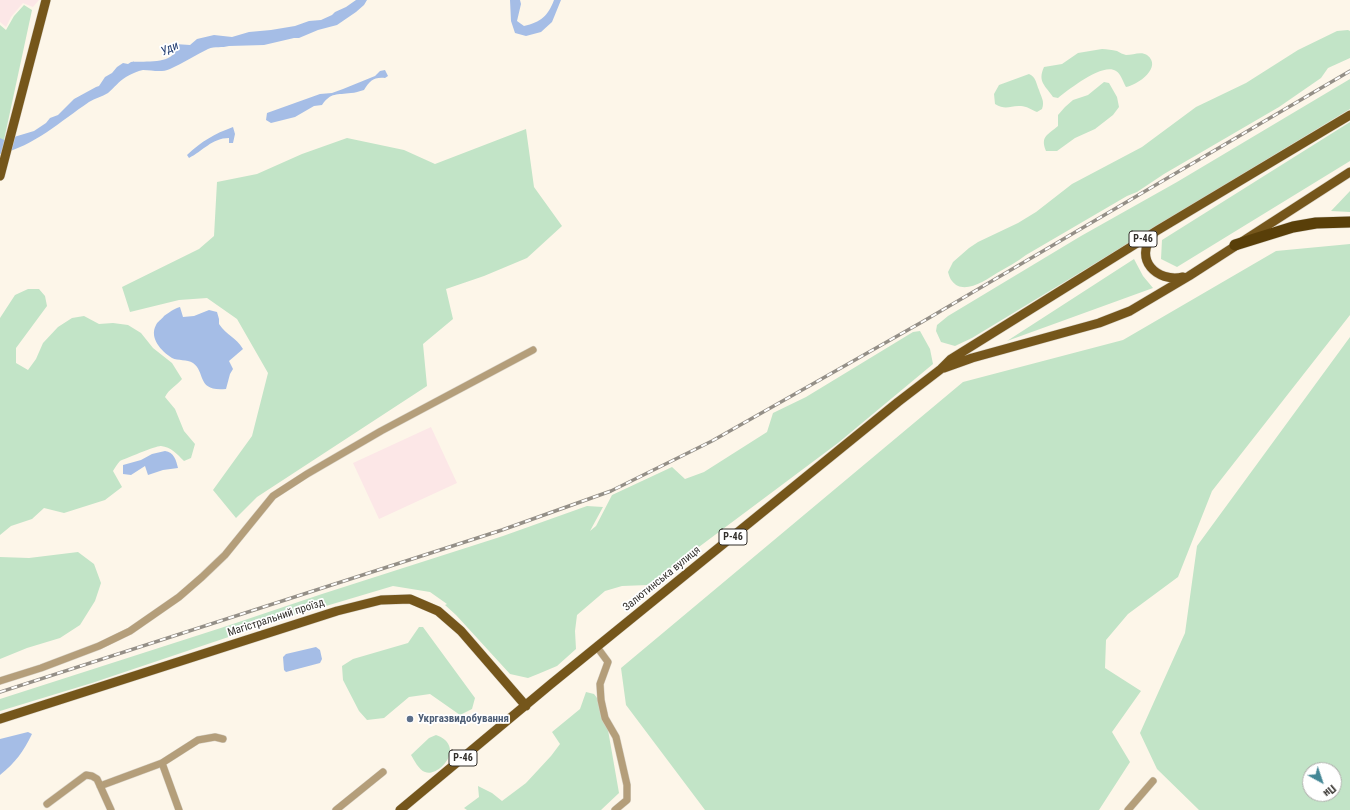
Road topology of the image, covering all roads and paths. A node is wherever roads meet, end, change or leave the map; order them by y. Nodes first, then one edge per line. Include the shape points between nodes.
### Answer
1 (46, 0) edge
2 (1350, 115) edge
3 (1350, 172) edge
4 (0, 176) edge
5 (1350, 222) edge
6 (1158, 230) junction
7 (1235, 245) junction
8 (1189, 276) junction
9 (533, 350) dead end
10 (940, 369) junction
11 (597, 647) junction
12 (0, 681) edge
13 (526, 706) junction
14 (0, 719) edge
15 (223, 739) dead end
16 (162, 763) junction
17 (383, 772) dead end
18 (1153, 780) dead end
19 (100, 786) junction
20 (47, 804) dead end
21 (111, 810) edge
22 (179, 810) edge
23 (336, 810) edge
24 (400, 810) edge
25 (615, 810) edge
26 (1128, 810) edge

1 - 4 main road
2 - 6 main road, Р-46
3 - 7 main road, Р-46
5 - 7 highway via 1293,227
6 - 8 main road via 1147,244 1145,253 1149,265 1164,277 1174,279
6 - 10 main road, Р-46 via 951,359
7 - 8 main road, Р-46
8 - 10 main road, Р-46 via 1130,311 1109,320
9 - 12 street via 381,430 273,496 214,566 180,597 130,631 99,646
10 - 11 main road, Залютинська вулиця / Р-46
11 - 13 main road, Залютинська вулиця / Р-46
11 - 25 street via 608,662 600,684 601,700 605,718 616,737 627,785 627,800
13 - 14 main road, Магістральний проїзд via 461,631 438,611 410,599 381,600 337,611
13 - 24 main road, Залютинська вулиця / Р-46
15 - 16 street via 215,737 198,740
16 - 19 street
16 - 22 street
17 - 23 street
18 - 26 street
19 - 20 street via 97,779 86,775
19 - 21 street

